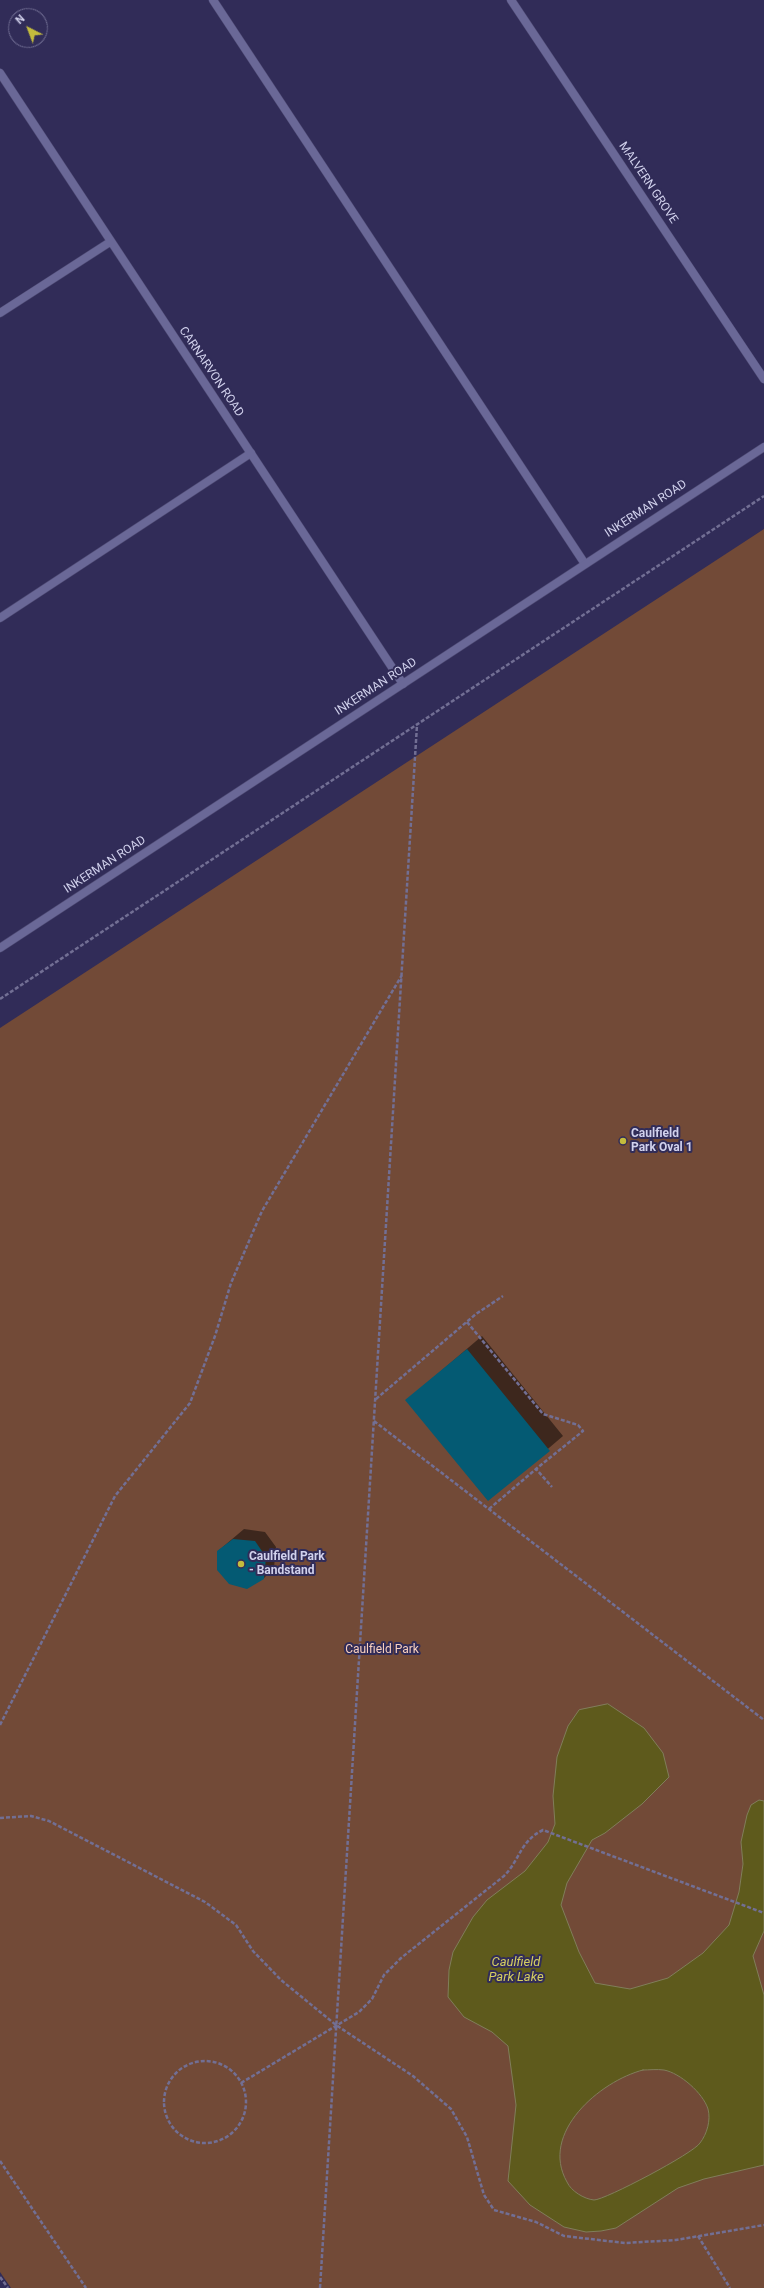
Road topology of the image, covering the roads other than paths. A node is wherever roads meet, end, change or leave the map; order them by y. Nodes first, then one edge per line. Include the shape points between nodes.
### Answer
1 (212, 0) edge
2 (512, 0) edge
3 (0, 73) edge
4 (110, 242) junction
5 (0, 314) edge
6 (764, 379) edge
7 (764, 447) edge
8 (251, 453) junction
9 (585, 564) junction
10 (0, 618) edge
11 (403, 684) junction
12 (0, 948) edge

1 - 9 street
2 - 6 street, MALVERN GROVE
3 - 4 street, CARNARVON ROAD
4 - 5 street
4 - 8 street, CARNARVON ROAD
7 - 9 street, INKERMAN ROAD
8 - 10 street
8 - 11 street, CARNARVON ROAD
9 - 11 street, INKERMAN ROAD
11 - 12 street, INKERMAN ROAD

